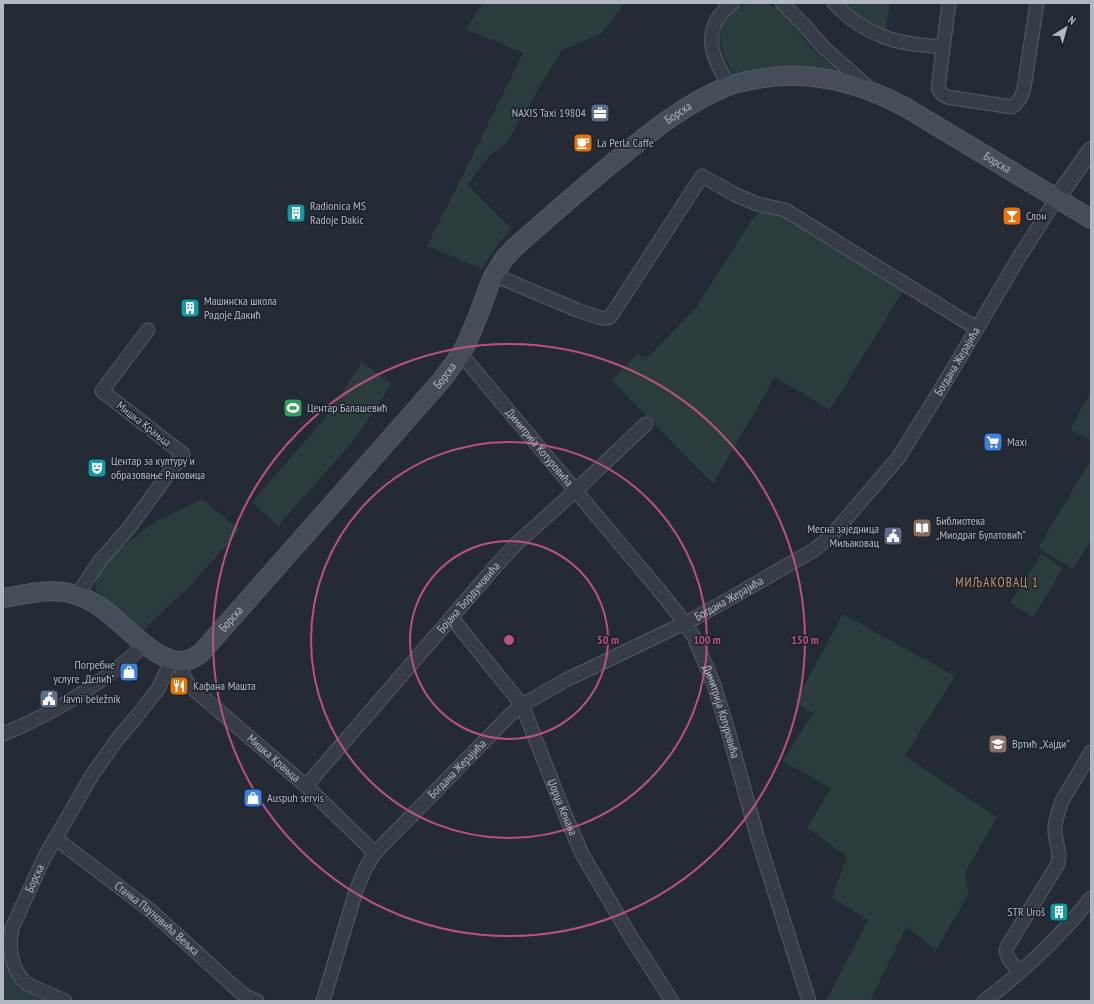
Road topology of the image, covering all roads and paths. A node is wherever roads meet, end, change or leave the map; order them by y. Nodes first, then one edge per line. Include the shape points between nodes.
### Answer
1 (733, 3) edge
2 (782, 3) edge
3 (834, 3) edge
4 (949, 3) edge
5 (1037, 3) edge
6 (943, 47) junction
7 (729, 86) junction
8 (872, 91) junction
9 (1091, 150) edge
10 (1057, 198) junction
11 (1091, 218) edge
12 (494, 275) junction
13 (976, 328) junction
14 (148, 330) dead end
15 (461, 354) junction
16 (646, 424) dead end
17 (575, 491) junction
18 (76, 596) junction
19 (3, 598) edge
20 (451, 617) junction
21 (685, 623) junction
22 (145, 644) junction
23 (176, 660) junction
24 (522, 705) junction
25 (3, 734) edge
26 (1091, 752) edge
27 (306, 786) junction
28 (55, 838) junction
29 (375, 852) junction
30 (1091, 898) edge
31 (1020, 972) junction
32 (65, 1001) edge
33 (257, 1001) edge
34 (323, 1001) edge
35 (672, 1001) edge
36 (810, 1001) edge
37 (984, 1001) edge

1 - 7 street via 719,16 712,34 714,55
2 - 8 street via 823,47
3 - 6 street via 855,21 883,37
4 - 6 street
5 - 6 street via 1024,88 1021,99 1012,107 947,97 942,94 938,88
7 - 8 main road, Борска via 767,77 797,75 839,81
7 - 12 main road, Борска via 692,104 641,140 514,248
8 - 10 main road, Борска via 906,107
9 - 10 street
10 - 11 main road, Борска
10 - 13 street, Богдана Жерајића
12 - 13 street via 577,310 608,318 702,176 757,204 785,210
12 - 15 main road, Борска
13 - 21 street, Богдана Жерајића via 899,457 832,536 797,560
14 - 18 street, Мишка Крањца via 102,391 183,454
15 - 17 street, Димитрија Котуровића
15 - 23 main road, Борска via 431,394 208,646 194,658
16 - 17 street, Бојана Ђордумовића
17 - 20 street, Бојана Ђордумовића via 515,545
17 - 21 street, Димитрија Котуровића
18 - 19 main road via 51,590
18 - 22 main road via 103,609
20 - 24 street, Џорџа Кенана
20 - 27 street, Бојана Ђордумовића
21 - 24 street, Богдана Жерајића via 566,680
21 - 36 street, Димитрија Котуровића via 699,646 714,685 758,839
22 - 23 main road via 156,652
22 - 25 street via 115,670 83,692 39,718
23 - 27 street, Мишка Крањца via 190,686
23 - 28 street, Борска via 158,689 101,760
24 - 29 street, Богдана Жерајића
24 - 35 street, Џорџа Кенана via 582,854 631,938
26 - 31 street via 1062,801 1058,813 1055,825 1058,864 1007,947 1006,956
27 - 29 street, Мишка Крањца
28 - 32 street, Борска via 14,924 10,943 13,961 21,980
28 - 33 street, Станка Пауновића Вељка via 151,911 239,991
29 - 34 street, Богдана Жерајића via 356,891
30 - 31 street via 1042,952
31 - 37 street

